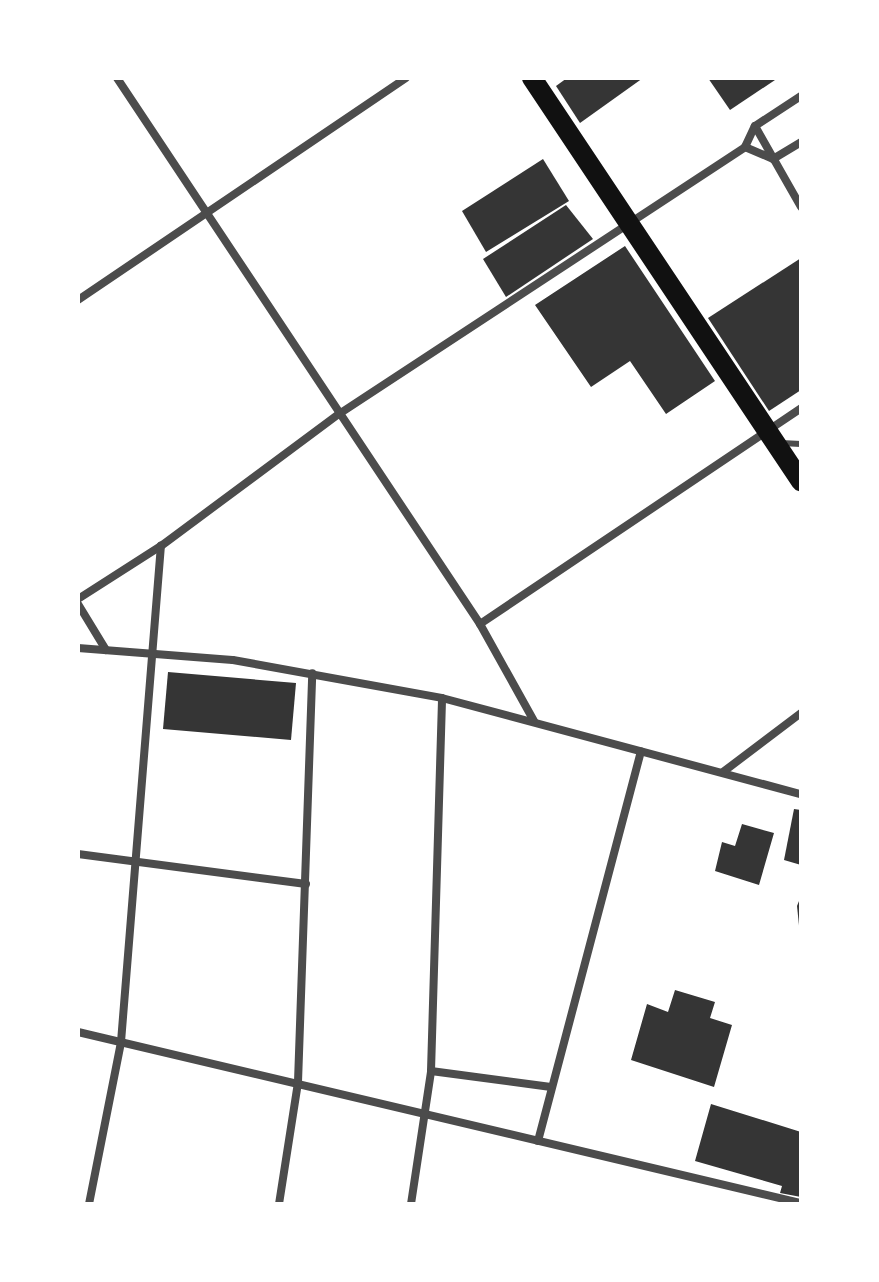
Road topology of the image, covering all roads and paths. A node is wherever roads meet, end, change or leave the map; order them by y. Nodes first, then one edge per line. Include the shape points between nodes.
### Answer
1 (117, 78) edge
2 (406, 78) edge
3 (532, 78) edge
4 (801, 96) edge
5 (755, 126) junction
6 (801, 142) edge
7 (745, 147) junction
8 (773, 159) junction
9 (801, 207) edge
10 (209, 213) junction
11 (629, 225) junction
12 (78, 300) edge
13 (801, 408) edge
14 (339, 414) junction
15 (772, 436) junction
16 (801, 444) edge
17 (801, 481) edge
18 (161, 546) junction
19 (78, 602) edge
20 (480, 624) junction
21 (78, 648) edge
22 (106, 650) junction
23 (150, 654) junction
24 (312, 673) junction
25 (442, 698) junction
26 (801, 713) edge
27 (534, 721) junction
28 (641, 751) junction
29 (723, 772) junction
30 (801, 794) edge
31 (78, 854) edge
32 (134, 860) junction
33 (306, 884) junction
34 (78, 1032) edge
35 (121, 1042) junction
36 (431, 1071) junction
37 (298, 1082) junction
38 (551, 1087) junction
39 (428, 1112) junction
40 (538, 1141) junction
41 (801, 1203) edge
42 (89, 1204) edge
43 (279, 1204) edge
44 (411, 1204) edge

1 - 10 street
2 - 10 street
3 - 11 main road
4 - 5 street
5 - 7 street
5 - 8 street
6 - 8 street
7 - 8 street
7 - 11 street
8 - 9 street
10 - 12 street
10 - 14 street
11 - 14 street
11 - 15 main road
13 - 15 street
14 - 18 street
14 - 20 street
15 - 16 lane
15 - 17 main road
15 - 20 street
18 - 19 street
18 - 23 street
19 - 22 street
20 - 27 street
21 - 22 street
22 - 23 street
23 - 24 street
23 - 32 street
24 - 25 street
24 - 33 street
25 - 27 street
25 - 36 street
26 - 29 street
27 - 28 street
28 - 29 street
28 - 38 street
29 - 30 street
31 - 32 street
32 - 33 street
32 - 35 street
33 - 37 street
34 - 35 street
35 - 37 street
35 - 42 street
36 - 38 street
36 - 39 street
37 - 39 street
37 - 43 street
38 - 40 street
39 - 40 street
39 - 44 street
40 - 41 street

